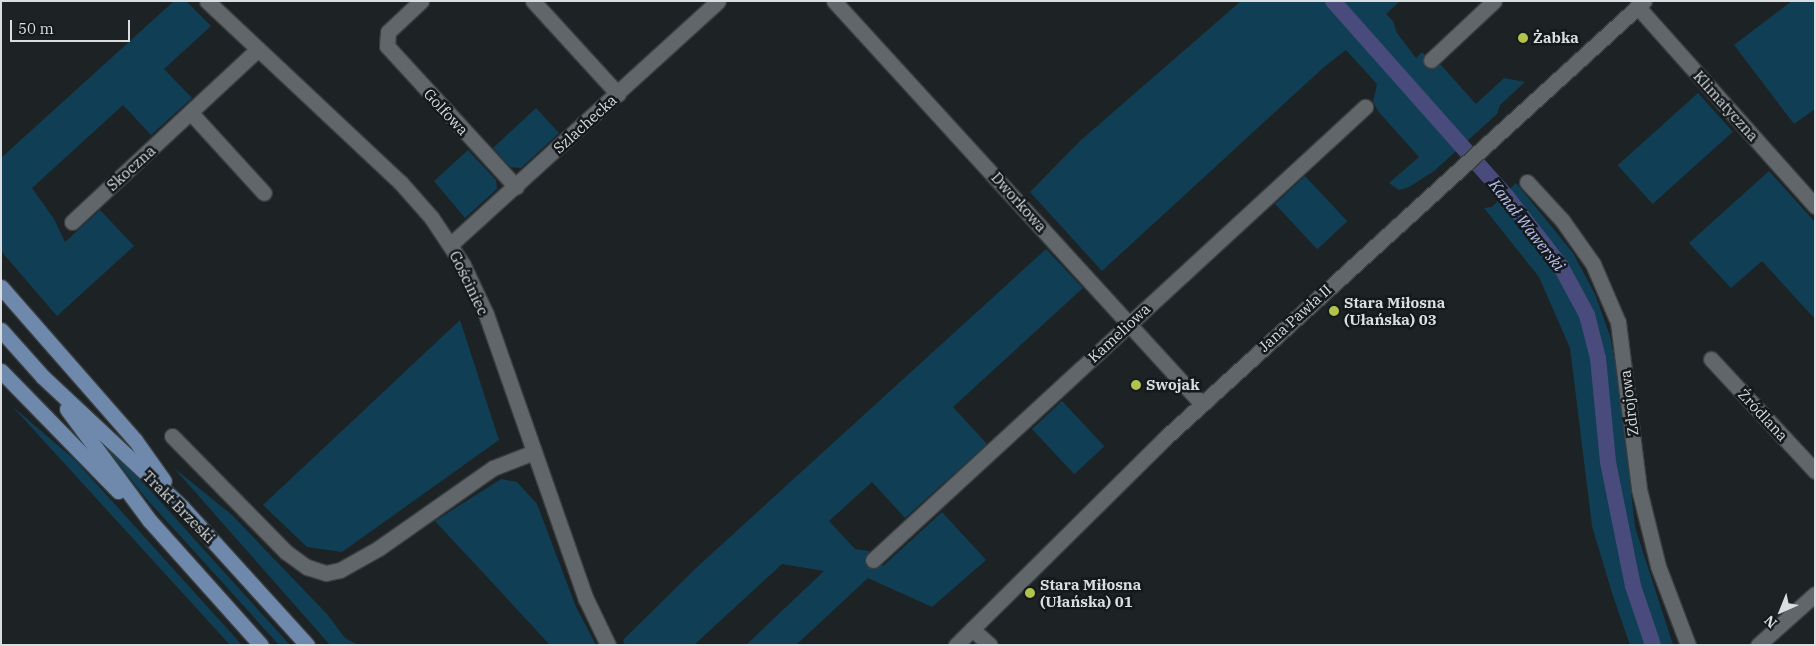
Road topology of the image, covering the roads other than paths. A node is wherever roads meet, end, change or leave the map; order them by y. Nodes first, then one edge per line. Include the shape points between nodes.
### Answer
1 (421, 1) edge
2 (533, 1) edge
3 (718, 1) edge
4 (834, 1) edge
5 (1494, 1) edge
6 (217, 4) edge
7 (1640, 4) edge
8 (258, 49) junction
9 (1432, 60) dead end
10 (618, 94) junction
11 (1365, 107) dead end
12 (191, 113) junction
13 (1526, 182) dead end
14 (516, 187) junction
15 (264, 193) dead end
16 (1815, 206) edge
17 (72, 222) dead end
18 (450, 245) junction
19 (1, 287) edge
20 (1129, 324) junction
21 (1, 330) edge
22 (1711, 359) dead end
23 (1, 371) edge
24 (43, 377) junction
25 (1202, 404) junction
26 (172, 436) dead end
27 (534, 452) junction
28 (1815, 471) edge
29 (182, 507) junction
30 (150, 521) junction
31 (873, 560) dead end
32 (1815, 594) edge
33 (972, 629) junction
34 (261, 645) edge
35 (307, 645) edge
36 (608, 645) edge
37 (956, 645) edge
38 (990, 645) edge
39 (1688, 645) edge
40 (1758, 645) edge

1 - 14 street, Golfowa via 388,32 387,46
2 - 10 street
3 - 10 street, Szlachecka
4 - 20 street, Dworkowa
5 - 9 street
6 - 8 street, Gościniec
7 - 16 street, Klimatyczna
7 - 25 street, Jana Pawła II
8 - 12 street, Skoczna
8 - 18 street, Gościniec via 400,182
10 - 14 street, Szlachecka
11 - 20 street, Kameliowa
12 - 15 street
12 - 17 street, Skoczna
13 - 39 street, Zdrojowa via 1562,220 1593,264 1618,322 1639,489 1658,566
14 - 18 street, Szlachecka
18 - 27 street, Gościniec via 479,299
19 - 29 main road via 135,440
20 - 25 street, Dworkowa
20 - 31 street, Kameliowa
21 - 24 main road, Trakt Brzeski
22 - 28 street, Źródlana
23 - 30 main road
24 - 29 main road, Trakt Brzeski
24 - 30 main road, Trakt Brzeski
25 - 33 street, Jana Pawła II
26 - 27 street via 286,552 307,567 326,573 340,570 379,548 493,468
27 - 36 street, Gościniec via 586,599
29 - 35 main road, Trakt Brzeski
30 - 34 main road, Trakt Brzeski
32 - 40 street
33 - 37 street, Jana Pawła II
33 - 38 street

